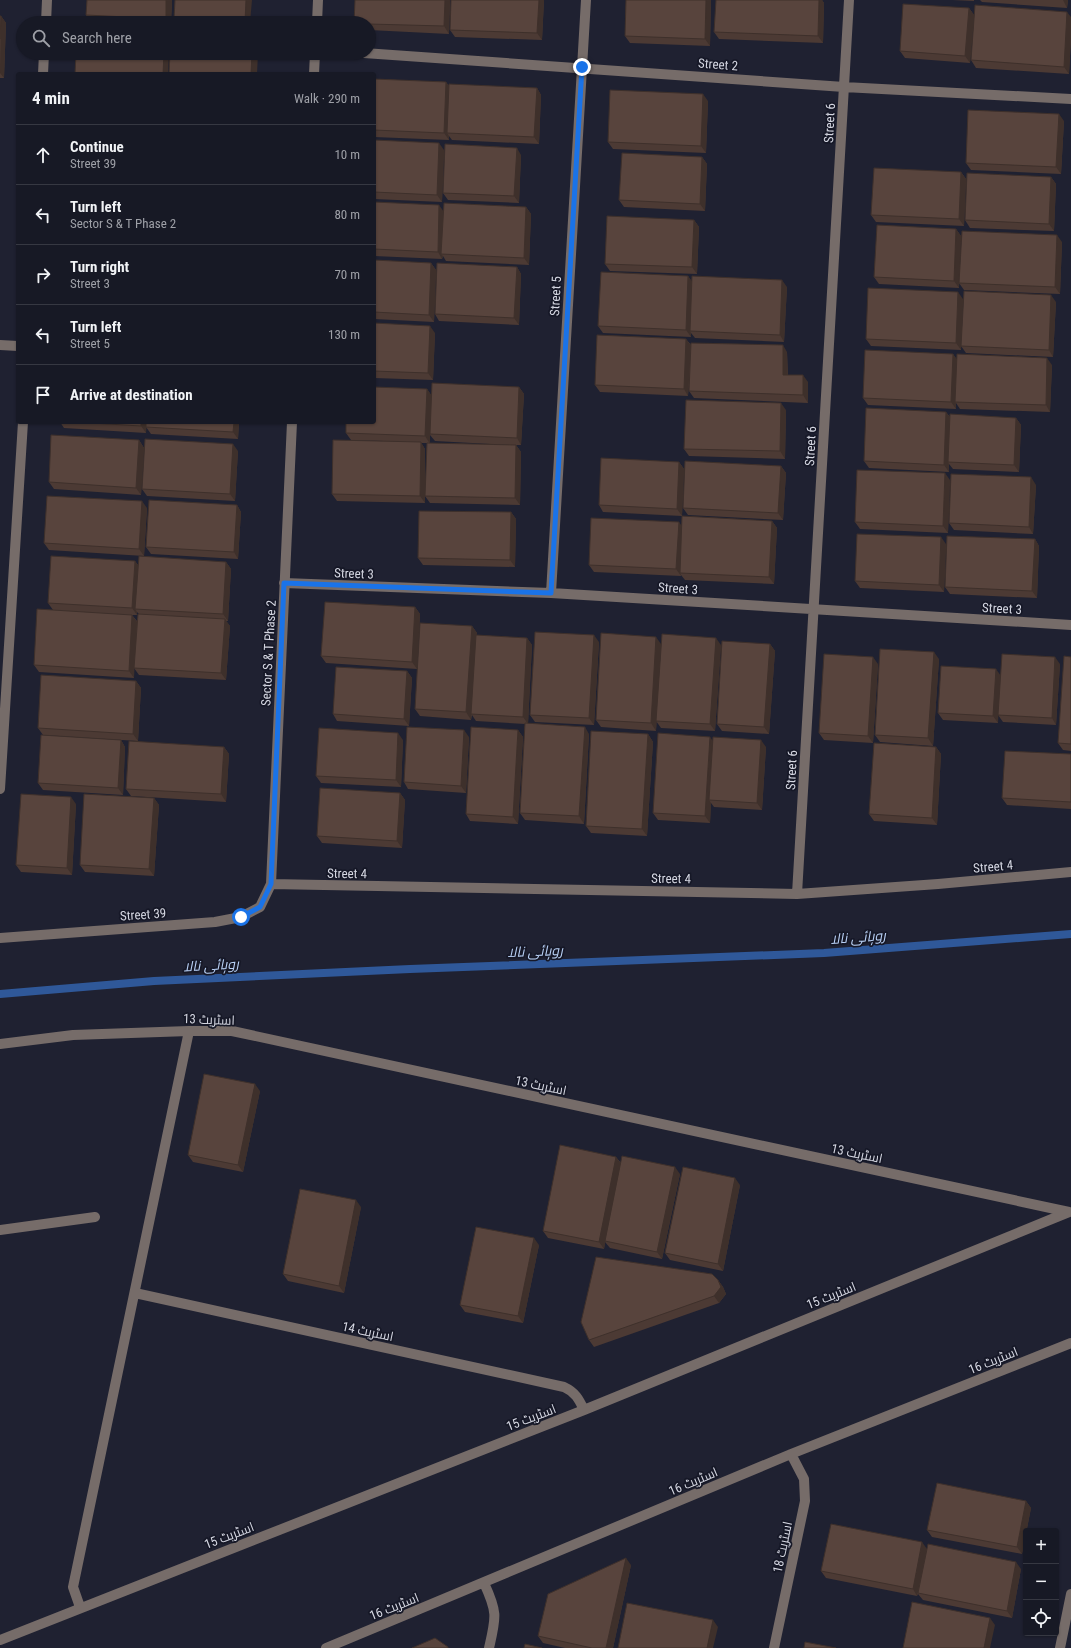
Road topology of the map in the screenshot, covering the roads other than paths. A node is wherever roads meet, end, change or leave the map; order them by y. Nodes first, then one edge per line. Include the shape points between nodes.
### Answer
1 (47, 0) edge
2 (318, 0) edge
3 (586, 0) edge
4 (849, 0) edge
5 (46, 16) edge
6 (317, 16) edge
7 (376, 54) edge
8 (44, 60) edge
9 (315, 60) edge
10 (582, 67) junction
11 (43, 72) edge
12 (314, 72) edge
13 (844, 87) junction
14 (1071, 99) edge
15 (0, 345) edge
16 (16, 346) edge
17 (23, 424) edge
18 (292, 424) edge
19 (284, 583) junction
20 (551, 593) junction
21 (814, 610) junction
22 (1071, 624) edge
23 (0, 789) edge
24 (1071, 872) edge
25 (271, 884) junction
26 (797, 894) junction
27 (0, 938) edge
28 (189, 1031) junction
29 (0, 1044) edge
30 (1070, 1213) edge
31 (95, 1217) dead end
32 (0, 1230) edge
33 (135, 1294) junction
34 (1071, 1343) edge
35 (584, 1410) junction
36 (791, 1454) junction
37 (484, 1583) junction
38 (1071, 1594) edge
39 (80, 1607) junction
40 (0, 1640) edge
41 (326, 1648) edge
42 (490, 1648) edge
43 (774, 1648) edge
44 (1060, 1648) edge

1 - 5 street
2 - 6 street
3 - 10 street, Street 5
4 - 13 street, Street 6
7 - 10 street, Street 2
8 - 11 street
9 - 12 street
10 - 13 street, Street 2
10 - 20 street, Street 5
13 - 14 street, Street 2
13 - 21 street, Street 6
15 - 16 street
17 - 23 street
18 - 19 street, Sector S & T Phase 2
19 - 20 street, Street 3
19 - 25 street, Sector S & T Phase 2
20 - 21 street, Street 3
21 - 22 street, Street 3
21 - 26 street, Street 6
24 - 26 street, Street 4
25 - 26 street, Street 4
25 - 27 street, Street 39 via 260,907 241,917 215,922
28 - 29 street, اسٹریٹ 13 via 73,1035
28 - 30 street, اسٹریٹ 13 via 232,1031
28 - 33 street
30 - 35 street, اسٹریٹ 15
31 - 32 street
33 - 35 street, اسٹریٹ 14 via 564,1386 572,1390
33 - 39 street via 73,1587
34 - 36 street, اسٹریٹ 16
35 - 39 street, اسٹریٹ 15
36 - 37 street, اسٹریٹ 16
36 - 43 street, اسٹریٹ 18 via 804,1479 805,1501
37 - 41 street, اسٹریٹ 16
37 - 42 street via 493,1602 496,1620
38 - 44 street
39 - 40 street, اسٹریٹ 15

